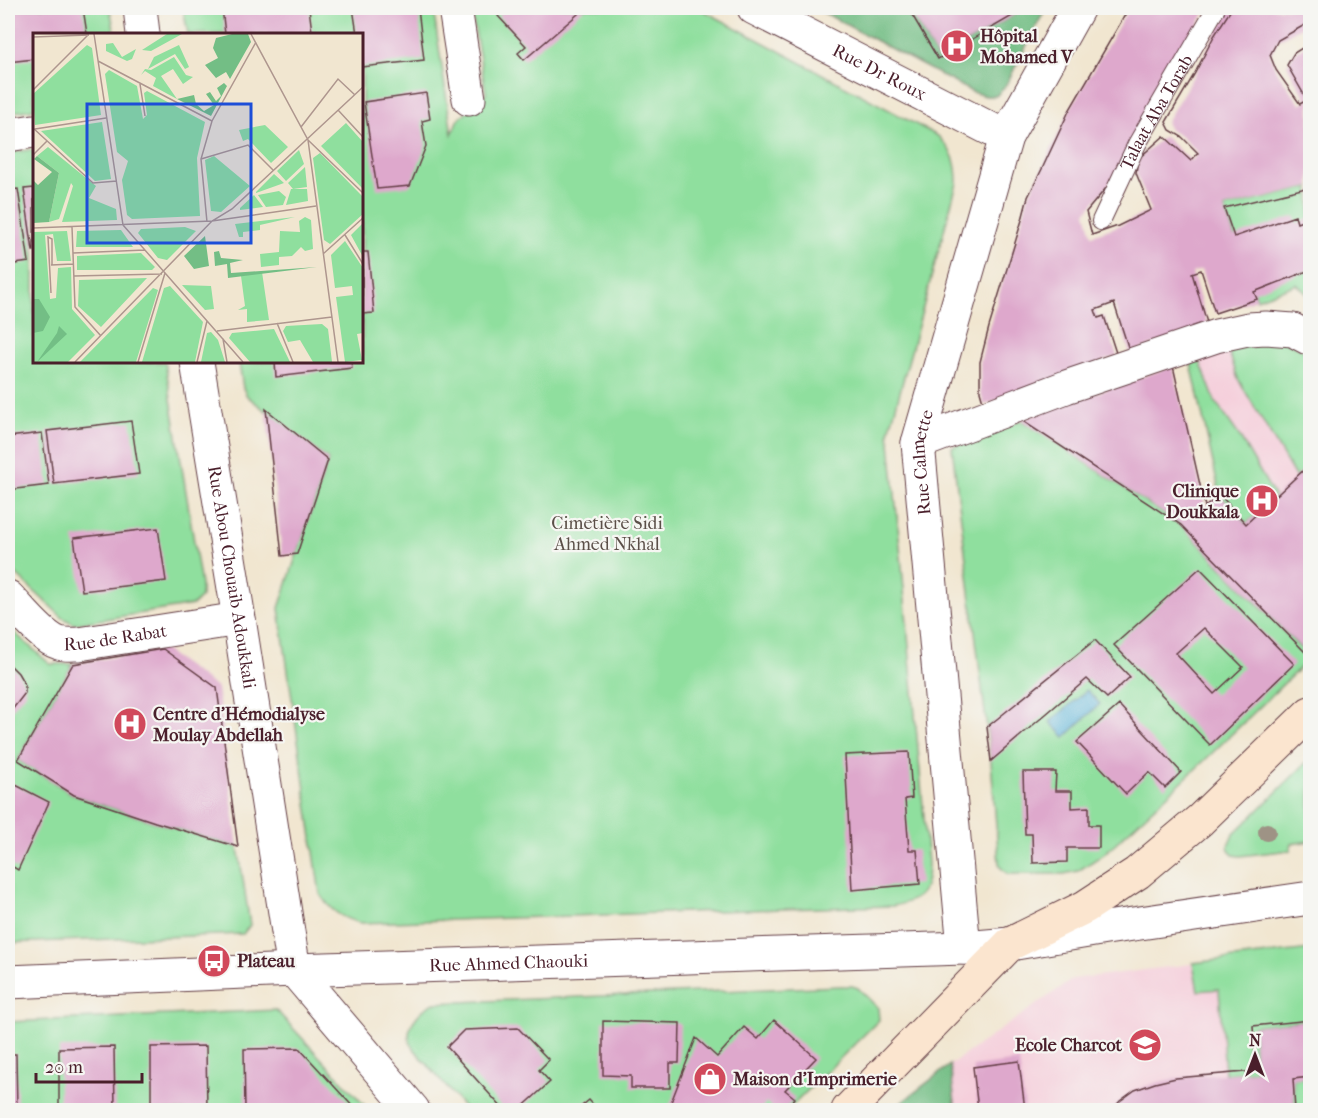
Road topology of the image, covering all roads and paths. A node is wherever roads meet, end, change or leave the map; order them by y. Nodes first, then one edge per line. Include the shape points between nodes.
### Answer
1 (140, 8) edge
2 (455, 8) edge
3 (754, 8) edge
4 (1078, 8) edge
5 (1216, 8) edge
6 (144, 33) edge
7 (469, 99) dead end
8 (33, 131) edge
9 (8, 135) edge
10 (1006, 137) junction
11 (1101, 221) dead end
12 (1311, 339) edge
13 (196, 363) edge
14 (918, 443) junction
15 (8, 597) edge
16 (239, 619) junction
17 (1311, 713) edge
18 (1311, 898) edge
19 (1010, 944) junction
20 (964, 948) junction
21 (294, 970) junction
22 (8, 982) edge
23 (413, 1110) edge
24 (848, 1110) edge

1 - 6 street
2 - 7 street
3 - 10 street, Rue Dr Roux
4 - 10 street, Rue Calmette
5 - 11 lane, Talaat Aba Torab via 1137,144
8 - 9 street
10 - 14 street, Rue Calmette
12 - 14 street via 1293,330 1266,328 1216,336
13 - 16 street, Rue Abou Chouaib Adoukkali
14 - 20 street, Rue Calmette
15 - 16 street, Rue de Rabat via 41,631 61,644
16 - 21 street, Rue Abou Chouaib Adoukkali
17 - 19 street via 1200,820 1137,873 1085,907
18 - 19 street, Rue Ahmed Chaouki
19 - 20 street, Rue Ahmed Chaouki
19 - 24 street
20 - 21 street, Rue Ahmed Chaouki
21 - 22 street, Rue Ahmed Chaouki
21 - 23 street

